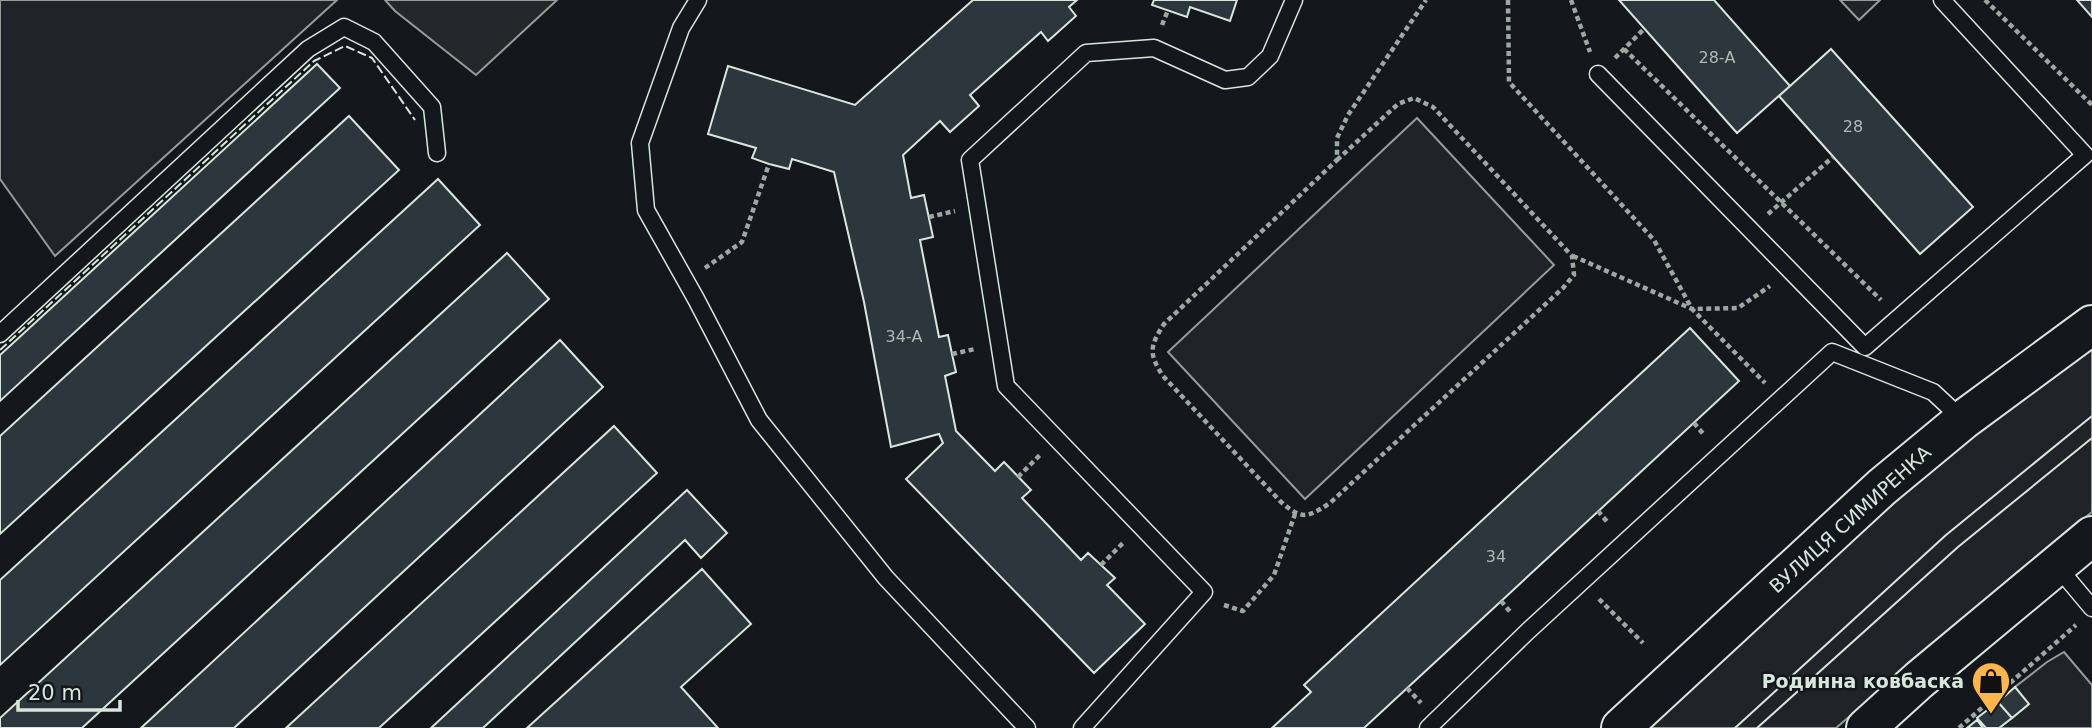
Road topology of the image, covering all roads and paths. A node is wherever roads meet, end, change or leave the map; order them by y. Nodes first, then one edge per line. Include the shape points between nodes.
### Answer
1 (698, 0) edge
2 (1294, 0) edge
3 (1426, 0) edge
4 (1508, 0) edge
5 (1571, 0) edge
6 (1942, 0) edge
7 (1984, 0) edge
8 (1645, 28) dead end
9 (1624, 48) junction
10 (1598, 74) junction
11 (2092, 105) edge
12 (437, 153) dead end
13 (2090, 155) edge
14 (1833, 157) dead end
15 (1337, 160) junction
16 (769, 164) dead end
17 (1780, 202) junction
18 (1749, 230) junction
19 (1572, 256) junction
20 (1790, 272) junction
21 (686, 282) junction
22 (1692, 309) junction
23 (1899, 317) junction
24 (2092, 325) edge
25 (0, 334) edge
26 (1781, 398) junction
27 (1964, 420) junction
28 (1295, 514) junction
29 (2092, 536) edge
30 (2056, 565) junction
31 (1582, 581) junction
32 (1204, 592) junction
33 (2087, 614) edge
34 (1643, 643) dead end
35 (1027, 728) edge
36 (1082, 728) edge
37 (1428, 728) edge
38 (1621, 728) edge
39 (1866, 728) edge
40 (1959, 728) edge

1 - 21 lane via 681,28 640,143 646,210
2 - 32 lane via 1270,56 1248,77 1225,80 1154,48 1086,53 970,160 1006,386
3 - 15 path via 1348,115 1337,138
4 - 22 path via 1509,82 1654,240
5 - 10 path
6 - 13 lane
7 - 11 path
8 - 9 path
9 - 10 path
9 - 17 path
10 - 18 lane
12 - 25 lane via 432,107 374,42 344,27 308,49
13 - 23 lane
14 - 17 path
15 - 19 path via 1398,104 1414,98 1433,107
15 - 28 path via 1164,324 1154,340 1153,361 1163,376
16 - 21 path via 742,242
17 - 18 path
17 - 23 path
18 - 20 lane
19 - 22 path
19 - 28 path via 1574,275 1563,288 1330,503 1312,515
20 - 22 path via 1738,309
20 - 23 lane via 1865,347
21 - 35 lane via 759,420 886,579
22 - 26 path
24 - 27 street, ВУЛИЦЯ СИМИРЕНКА
26 - 27 lane via 1832,352 1933,392
26 - 31 lane
27 - 38 street, ВУЛИЦЯ СИМИРЕНКА via 1882,487
28 - 32 path via 1275,575 1243,611 1217,603
29 - 30 street
30 - 33 lane
30 - 39 street
31 - 34 path
31 - 37 lane
32 - 36 lane
33 - 40 path

